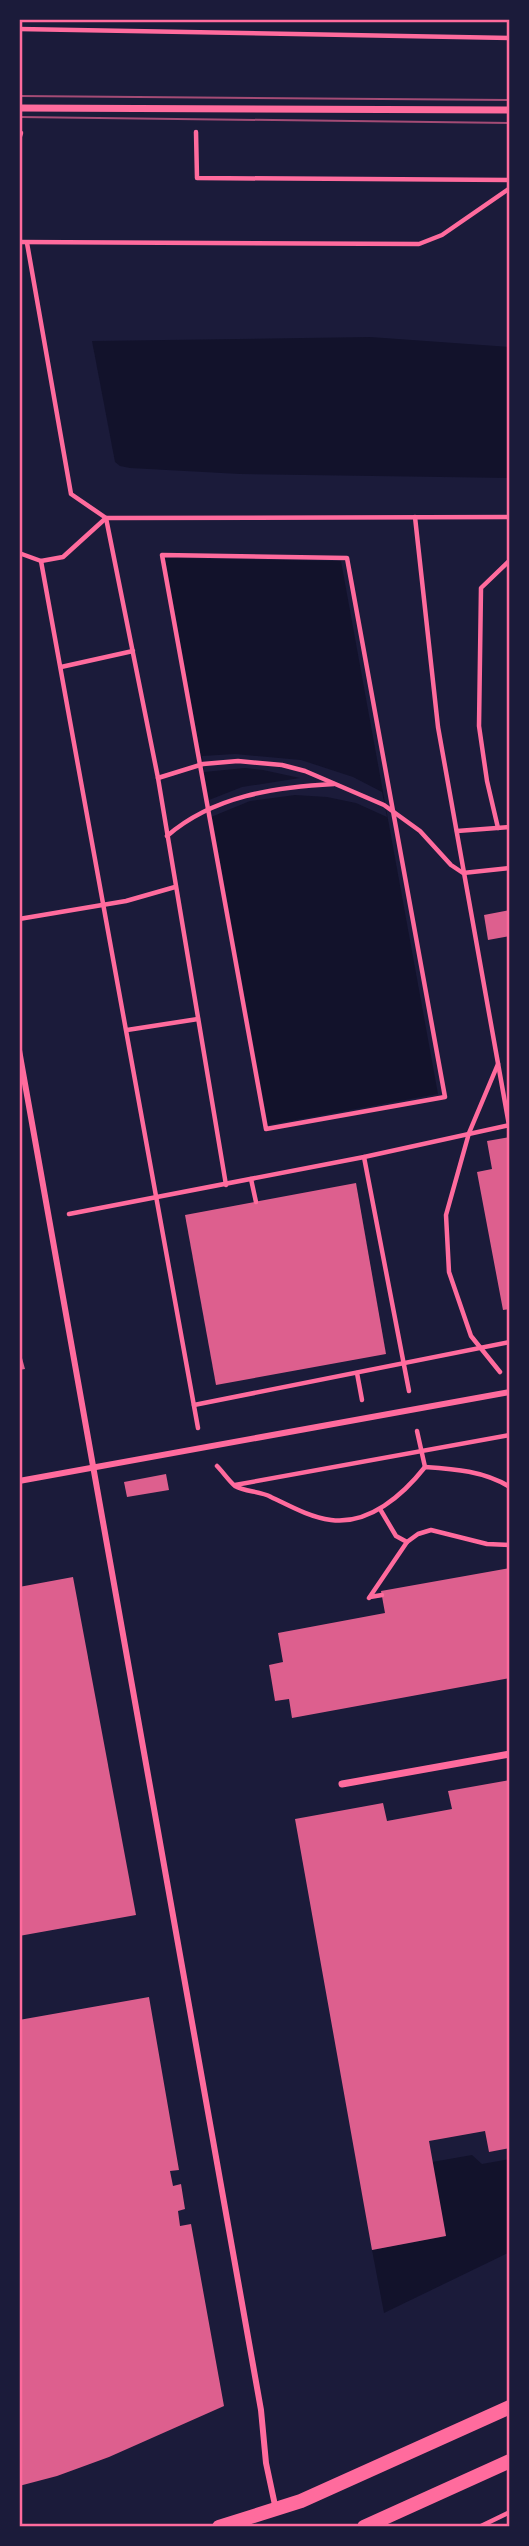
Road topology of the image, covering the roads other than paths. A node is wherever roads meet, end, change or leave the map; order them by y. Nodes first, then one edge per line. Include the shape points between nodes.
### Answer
1 (19, 108) edge
2 (510, 110) edge
3 (19, 1050) edge
4 (510, 1392) edge
5 (94, 1468) junction
6 (19, 1481) edge
7 (510, 1754) edge
8 (342, 1784) dead end
9 (510, 2407) edge
10 (510, 2461) edge
11 (276, 2510) junction
12 (219, 2527) edge
13 (364, 2527) edge

1 - 2 street
3 - 5 street
4 - 5 street
5 - 6 street
5 - 11 street
7 - 8 street
9 - 11 main road
10 - 13 main road
11 - 12 main road

